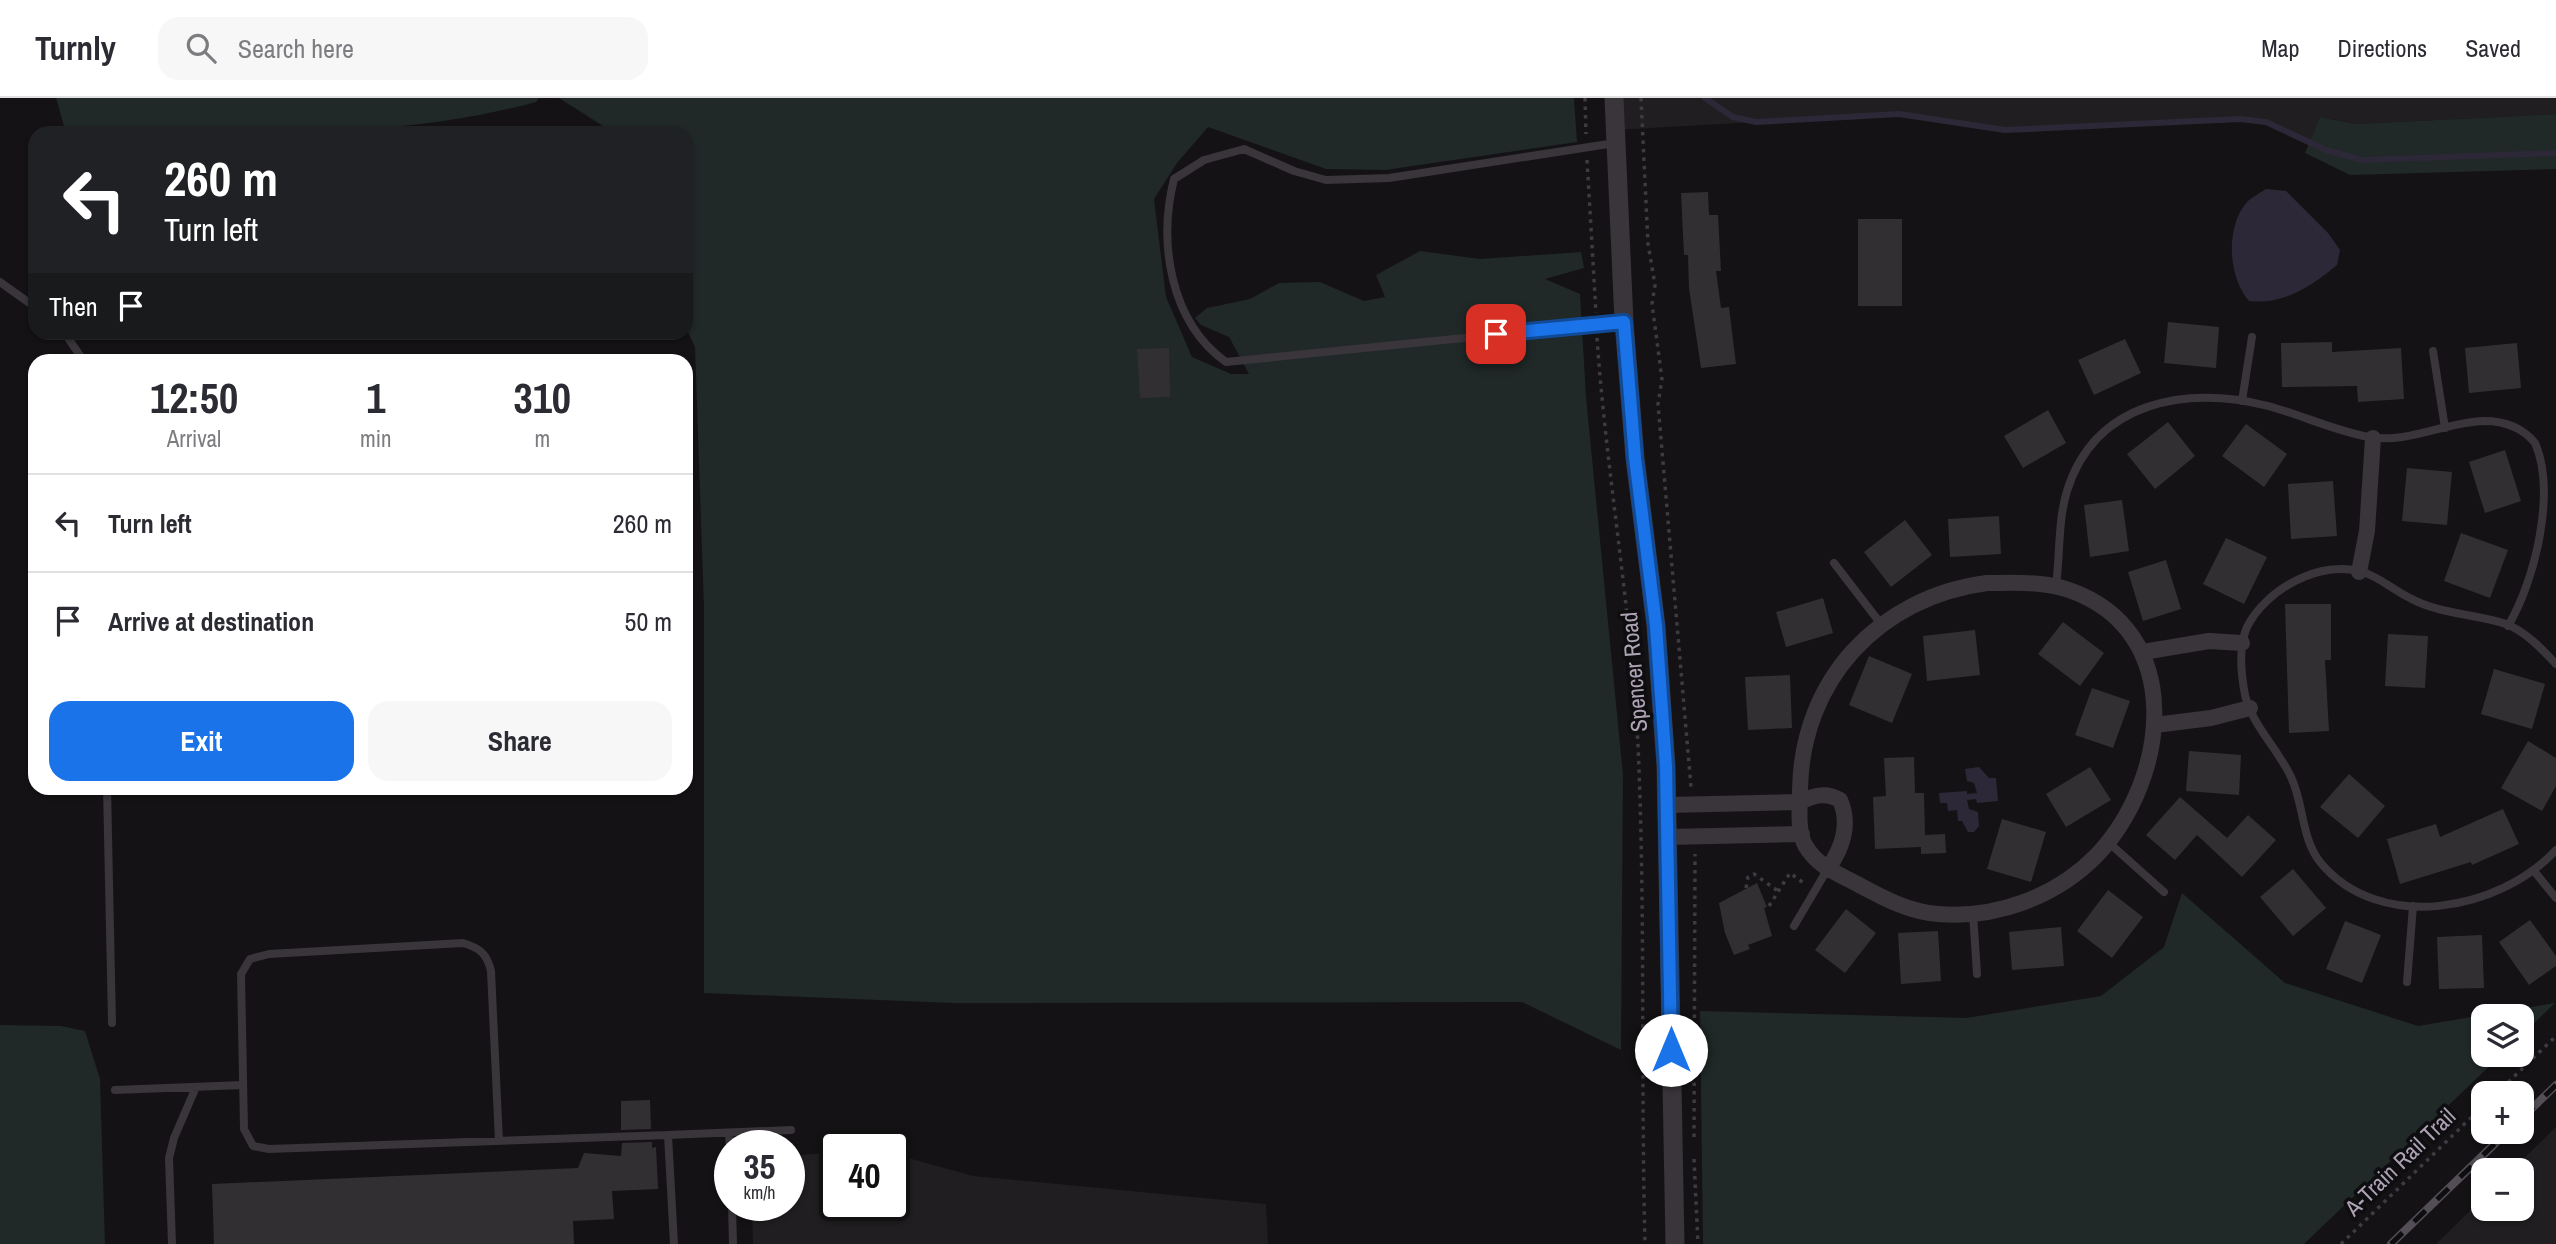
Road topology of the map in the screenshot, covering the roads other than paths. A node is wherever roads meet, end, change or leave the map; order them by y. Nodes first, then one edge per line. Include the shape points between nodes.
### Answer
1 (1614, 98) edge
2 (1615, 143) junction
3 (0, 282) edge
4 (28, 302) edge
5 (1624, 322) junction
6 (2252, 337) dead end
7 (2433, 351) dead end
8 (2242, 401) junction
9 (2445, 428) junction
10 (2374, 438) junction
11 (1834, 564) dead end
12 (2359, 572) junction
13 (2056, 586) junction
14 (1881, 624) junction
15 (2508, 626) junction
16 (2242, 643) junction
17 (2143, 652) junction
18 (2556, 664) edge
19 (2250, 708) junction
20 (2155, 725) junction
21 (107, 795) edge
22 (1800, 802) junction
23 (1667, 805) junction
24 (1802, 834) junction
25 (1668, 837) junction
26 (2108, 842) junction
27 (2556, 850) edge
28 (1827, 870) junction
29 (2534, 871) junction
30 (2164, 892) dead end
31 (2556, 898) edge
32 (2413, 906) junction
33 (1973, 913) junction
34 (1794, 926) dead end
35 (1977, 974) dead end
36 (2407, 982) dead end
37 (112, 1023) dead end
38 (243, 1085) junction
39 (197, 1087) junction
40 (115, 1090) dead end
41 (714, 1133) edge
42 (668, 1135) junction
43 (499, 1141) junction
44 (732, 1221) edge
45 (172, 1244) edge
46 (674, 1244) edge
47 (733, 1244) edge
48 (1675, 1244) edge

1 - 2 street, Spencer Road
2 - 5 street, Spencer Road
2 - 5 lane via 1389,178 1326,180 1244,149 1204,160 1174,179 1166,211 1170,265 1183,313 1205,347 1226,362
3 - 4 lane
5 - 23 street, Spencer Road via 1656,626
6 - 8 lane
7 - 9 lane
8 - 10 lane
8 - 13 lane via 2162,401 2129,413 2102,432 2066,493
9 - 10 lane
9 - 15 lane via 2482,421 2517,427 2542,451 2552,474 2554,492 2542,554
10 - 12 street
11 - 14 lane
12 - 15 lane via 2416,602
12 - 16 lane via 2340,570 2299,578 2259,609
13 - 14 street via 1968,586 1923,600
13 - 17 street via 2072,590 2111,614
14 - 22 street via 1854,648 1820,702 1802,756
15 - 18 lane
16 - 17 street via 2209,641
16 - 19 lane via 2241,667
17 - 20 street via 2152,683
19 - 20 street
19 - 32 lane via 2293,782 2318,860 2360,892
20 - 26 street via 2141,780
21 - 37 lane
22 - 23 street
22 - 24 street
22 - 28 street via 1830,794 1840,800 1845,811 1840,852
23 - 25 street, Spencer Road
24 - 25 street
24 - 28 street via 1803,843
25 - 48 street, Spencer Road
26 - 30 lane
26 - 33 street via 2047,893 2010,907
27 - 29 lane
28 - 33 street via 1919,911
28 - 34 lane
29 - 31 lane
29 - 32 lane via 2500,891 2469,901
32 - 36 lane
33 - 35 lane
38 - 39 lane
38 - 43 lane via 244,1129 253,1146
38 - 43 lane via 241,974 250,959 269,954 463,943 488,957 491,971
39 - 40 lane
39 - 45 lane via 169,1158
41 - 42 lane
42 - 43 lane
42 - 46 lane
44 - 47 lane

